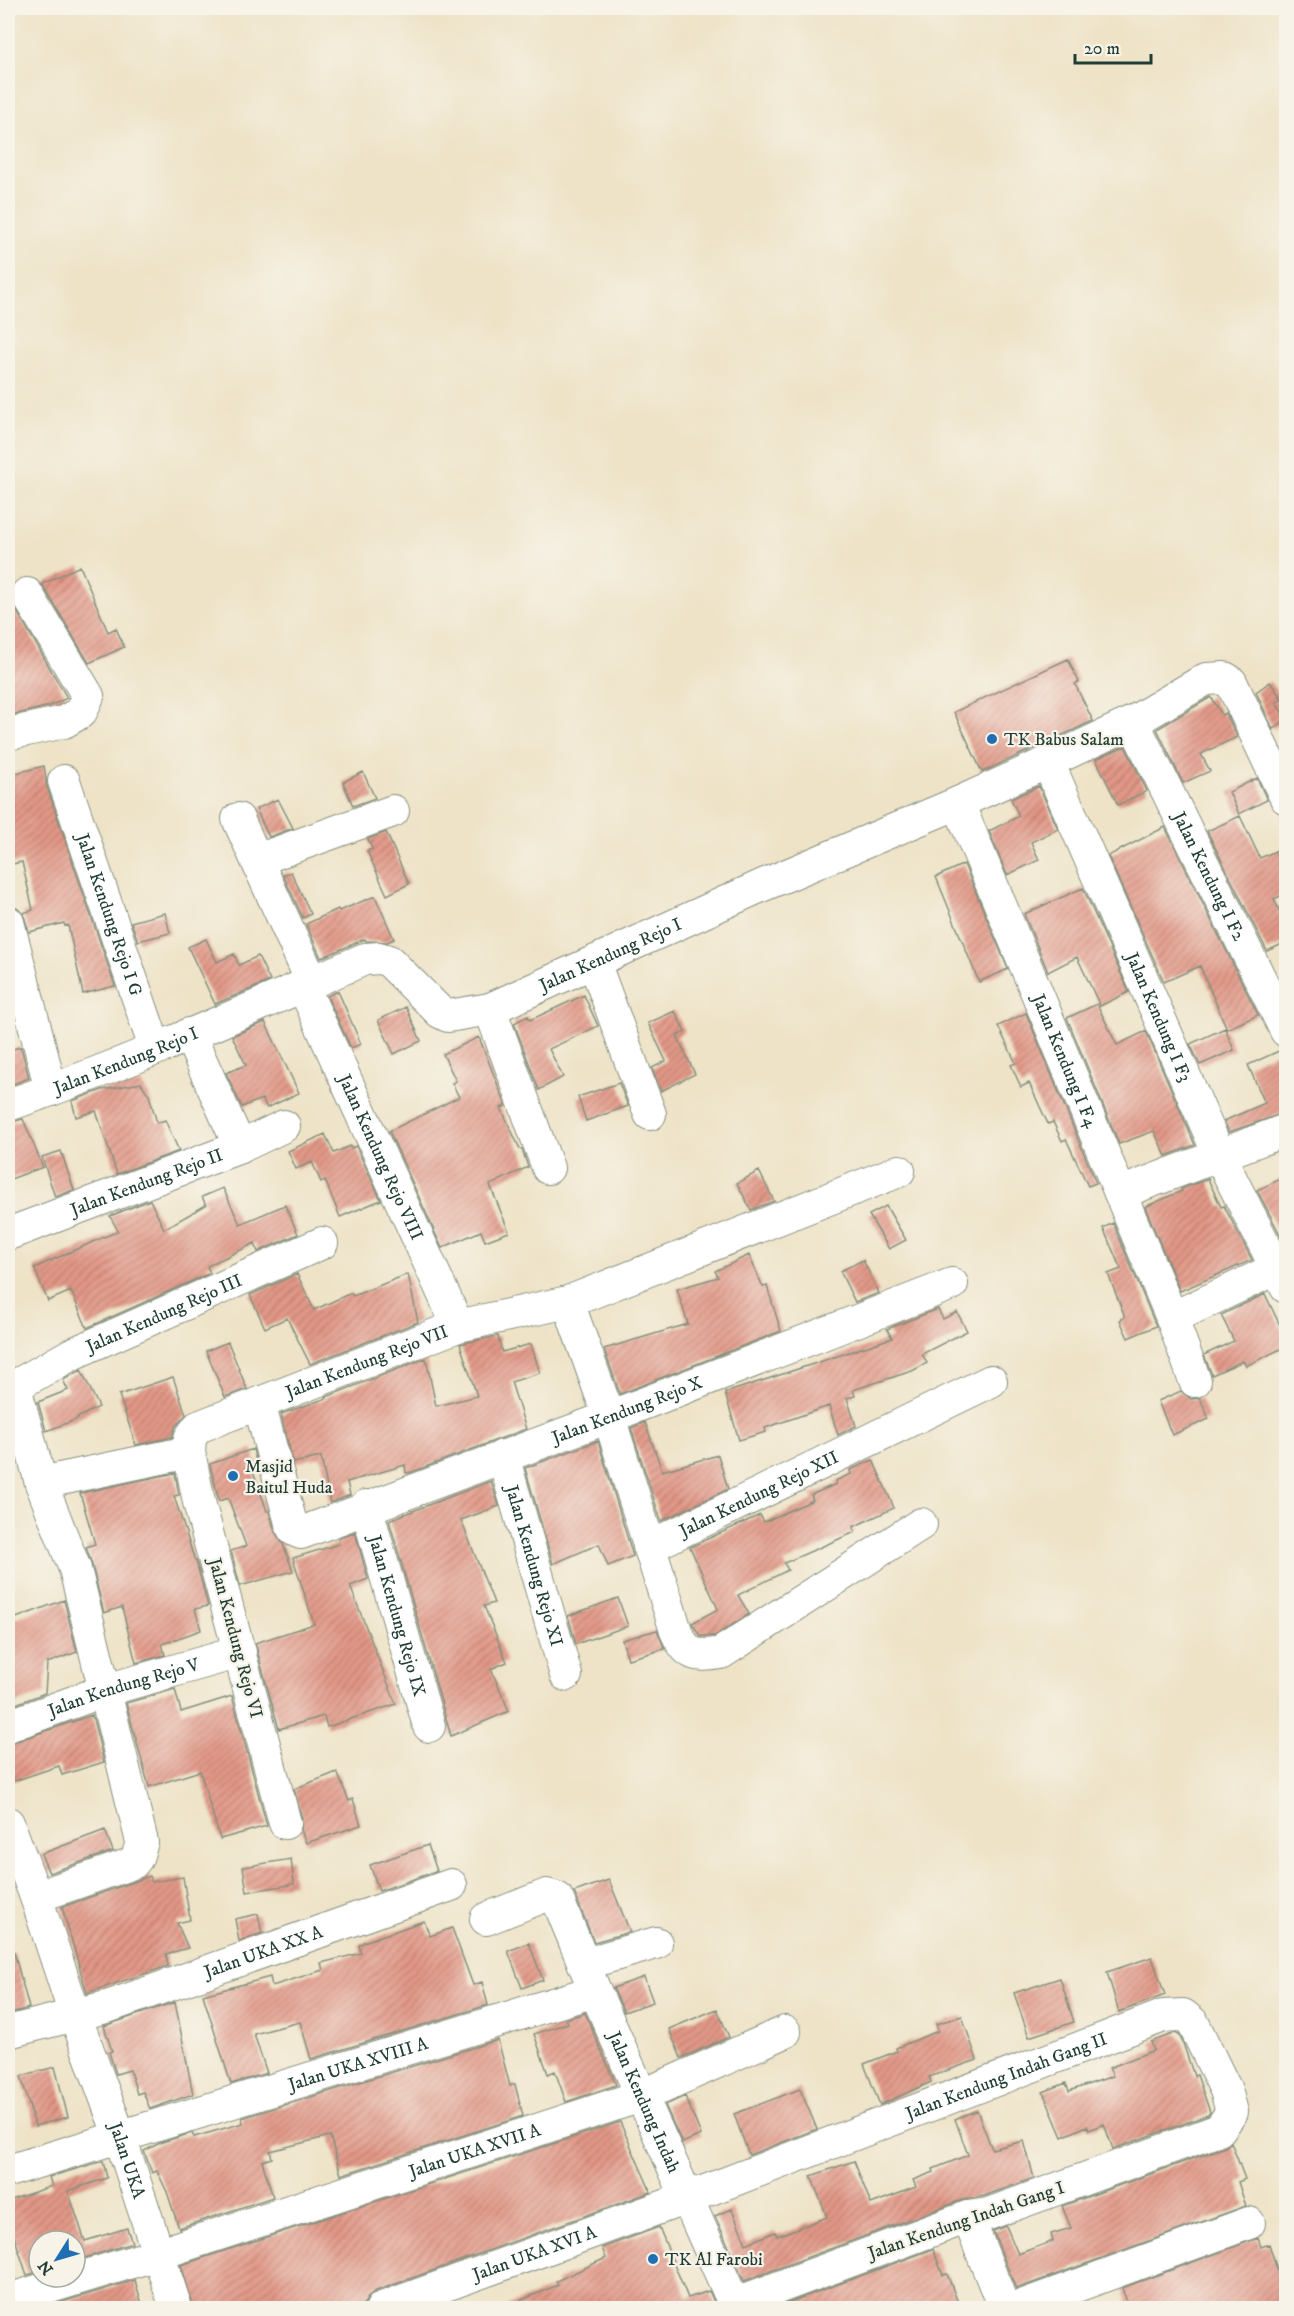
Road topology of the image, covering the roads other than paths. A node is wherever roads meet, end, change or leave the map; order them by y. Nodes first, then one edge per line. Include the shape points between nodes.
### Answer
1 (27, 594) dead end
2 (1133, 722) junction
3 (8, 734) edge
4 (1048, 762) junction
5 (64, 781) dead end
6 (1287, 798) edge
7 (958, 803) junction
8 (393, 811) dead end
9 (238, 819) dead end
10 (257, 860) junction
11 (8, 922) edge
12 (594, 962) junction
13 (307, 984) junction
14 (490, 1009) junction
15 (1287, 1031) edge
16 (189, 1034) junction
17 (155, 1048) junction
18 (51, 1090) junction
19 (8, 1105) edge
20 (650, 1114) dead end
21 (284, 1126) dead end
22 (1287, 1130) edge
23 (240, 1147) junction
24 (1220, 1157) junction
25 (548, 1168) dead end
26 (899, 1171) dead end
27 (1120, 1193) junction
28 (8, 1234) edge
29 (322, 1243) dead end
30 (1283, 1273) edge
31 (952, 1284) dead end
32 (568, 1302) junction
33 (1172, 1318) junction
34 (458, 1326) junction
35 (991, 1381) dead end
36 (1195, 1381) dead end
37 (11, 1388) edge
38 (259, 1403) junction
39 (609, 1417) junction
40 (189, 1452) junction
41 (503, 1456) junction
42 (41, 1483) junction
43 (366, 1506) junction
44 (921, 1524) dead end
45 (649, 1547) junction
46 (240, 1652) junction
47 (566, 1675) dead end
48 (106, 1690) junction
49 (8, 1726) edge
50 (429, 1726) dead end
51 (8, 1823) edge
52 (285, 1823) dead end
53 (451, 1885) dead end
54 (36, 1897) junction
55 (486, 1919) dead end
56 (656, 1944) dead end
57 (590, 1978) junction
58 (75, 2015) junction
59 (8, 2032) edge
60 (785, 2032) dead end
61 (641, 2096) junction
62 (1199, 2136) joint
63 (120, 2137) junction
64 (8, 2172) edge
65 (687, 2198) junction
66 (968, 2217) junction
67 (1249, 2223) dead end
68 (158, 2254) junction
69 (8, 2300) edge
70 (735, 2306) edge
71 (176, 2308) edge
72 (381, 2308) edge
73 (1004, 2308) edge
74 (1016, 2308) edge

1 - 3 street via 88,696 81,712 64,722
2 - 4 street, Jalan Kendung Rejo I
2 - 6 street, Jalan Kendung Rejo I via 1198,683 1225,678 1231,682
2 - 15 street, Jalan Kendung I F2
4 - 7 street, Jalan Kendung Rejo I
4 - 24 street, Jalan Kendung I F3
5 - 17 street, Jalan Kendung Rejo I G
7 - 12 street, Jalan Kendung Rejo I
7 - 27 street, Jalan Kendung I F4
8 - 10 street
9 - 10 street, Jalan Kendung Rejo VIII
10 - 13 street, Jalan Kendung Rejo VIII
11 - 18 street
12 - 14 street, Jalan Kendung Rejo I
12 - 20 street
13 - 14 street, Jalan Kendung Rejo I via 365,959 379,957 389,961 448,1017
13 - 16 street, Jalan Kendung Rejo I
13 - 34 street, Jalan Kendung Rejo VIII
14 - 25 street
16 - 17 street, Jalan Kendung Rejo I
16 - 23 street
17 - 18 street, Jalan Kendung Rejo I
18 - 19 street, Jalan Kendung Rejo I
21 - 23 street, Jalan Kendung Rejo II
22 - 24 street
23 - 28 street, Jalan Kendung Rejo II
24 - 27 street
24 - 30 street, Jalan Kendung I F3
26 - 32 street, Jalan Kendung Rejo VII
27 - 33 street, Jalan Kendung I F4
29 - 37 street, Jalan Kendung Rejo III via 72,1354
30 - 33 street
31 - 39 street, Jalan Kendung Rejo X
32 - 34 street, Jalan Kendung Rejo VII
32 - 39 street
33 - 36 street, Jalan Kendung I F4
34 - 38 street, Jalan Kendung Rejo VII
35 - 45 street, Jalan Kendung Rejo XII
37 - 42 street
38 - 40 street, Jalan Kendung Rejo VII via 198,1427 190,1438
38 - 43 street, Jalan Kendung Rejo X via 294,1530 301,1533
39 - 41 street, Jalan Kendung Rejo X
39 - 45 street
40 - 42 street
40 - 46 street, Jalan Kendung Rejo VI
41 - 43 street, Jalan Kendung Rejo X
41 - 47 street, Jalan Kendung Rejo XI
42 - 48 street via 75,1569
43 - 50 street, Jalan Kendung Rejo IX
44 - 45 street via 721,1653 703,1656 683,1646
46 - 48 street, Jalan Kendung Rejo V
46 - 52 street, Jalan Kendung Rejo VI
48 - 49 street, Jalan Kendung Rejo V
48 - 54 street via 140,1848 133,1863
51 - 54 street, Jalan UKA
53 - 58 street, Jalan UKA XX A
54 - 58 street, Jalan UKA
55 - 57 street, Jalan Kendung Indah via 547,1895 554,1896
56 - 57 street, Jalan UKA XVIII A
57 - 61 street, Jalan Kendung Indah
57 - 63 street, Jalan UKA XVIII A
58 - 59 street, Jalan UKA XX A
58 - 63 street, Jalan UKA
60 - 61 street, Jalan UKA XVII A
61 - 65 street, Jalan Kendung Indah
61 - 68 street, Jalan UKA XVII A
62 - 65 street, Jalan Kendung Indah Gang II via 1219,2130 1227,2122 1232,2112 1226,2090 1193,2023 1183,2015 1163,2016
62 - 66 street, Jalan Kendung Indah Gang I via 988,2214
63 - 64 street, Jalan UKA XVIII A
63 - 68 street, Jalan UKA
65 - 70 street, Jalan Kendung Indah
65 - 72 street, Jalan UKA XVI A
66 - 70 street, Jalan Kendung Indah Gang I
66 - 73 street
67 - 74 street
68 - 69 street, Jalan UKA XVII A
68 - 71 street, Jalan UKA

